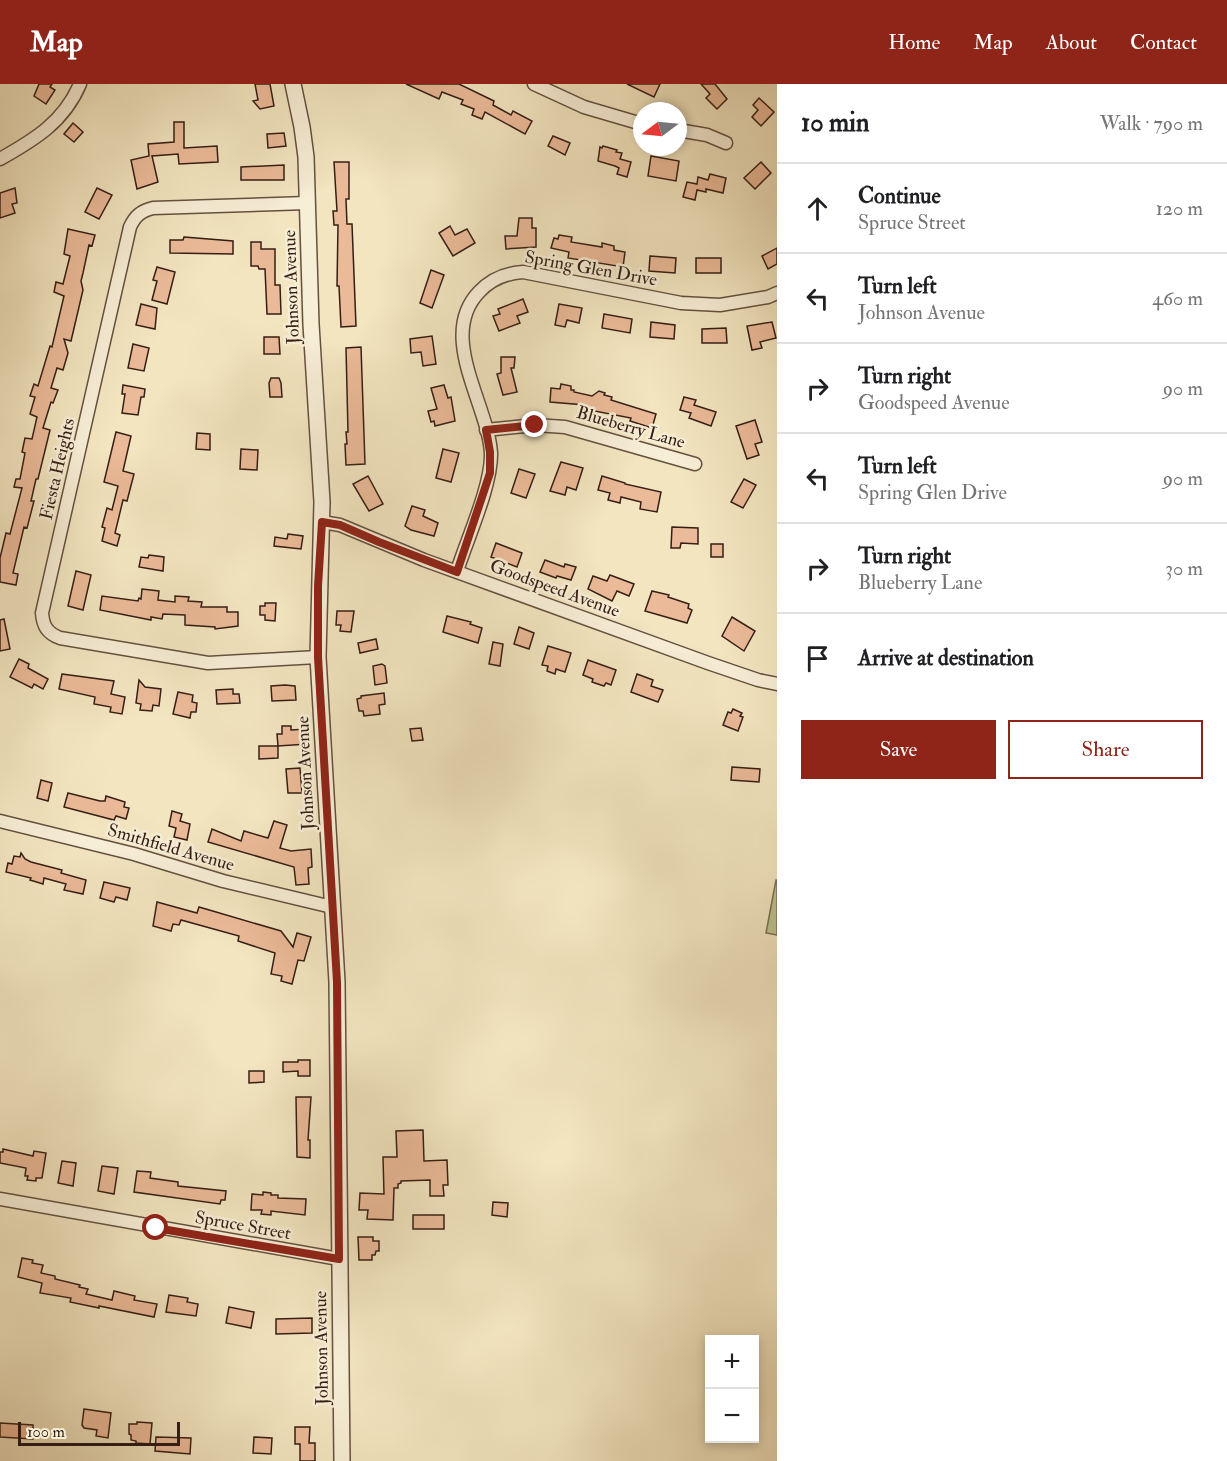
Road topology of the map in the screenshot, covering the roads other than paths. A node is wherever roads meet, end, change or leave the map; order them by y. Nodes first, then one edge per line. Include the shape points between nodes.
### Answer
1 (80, 84) edge
2 (292, 84) edge
3 (534, 84) edge
4 (633, 121) edge
5 (687, 132) edge
6 (726, 143) dead end
7 (0, 159) edge
8 (307, 203) junction
9 (777, 293) edge
10 (486, 430) junction
11 (695, 464) dead end
12 (322, 522) junction
13 (457, 572) junction
14 (318, 657) junction
15 (777, 684) edge
16 (0, 821) edge
17 (332, 907) junction
18 (0, 1199) edge
19 (339, 1259) junction
20 (342, 1461) edge

1 - 7 street via 50,127
2 - 8 street, Johnson Avenue via 305,145
3 - 4 street via 584,107
5 - 6 street
8 - 12 street, Johnson Avenue
8 - 14 street, Fiesta Heights via 153,208 134,220 42,613 43,622 60,639 208,663
9 - 10 street, Spring Glen Drive via 720,305 681,303 523,272 497,278 475,296 464,318 462,347
10 - 11 street, Blueberry Lane via 535,425 565,427
10 - 13 street, Spring Glen Drive via 490,473
12 - 13 street, Goodspeed Avenue via 340,525
12 - 14 street, Johnson Avenue
13 - 15 street, Goodspeed Avenue via 758,681
14 - 17 street, Johnson Avenue
16 - 17 street, Smithfield Avenue
17 - 19 street, Johnson Avenue via 338,1039
18 - 19 street, Spruce Street
19 - 20 street, Johnson Avenue

